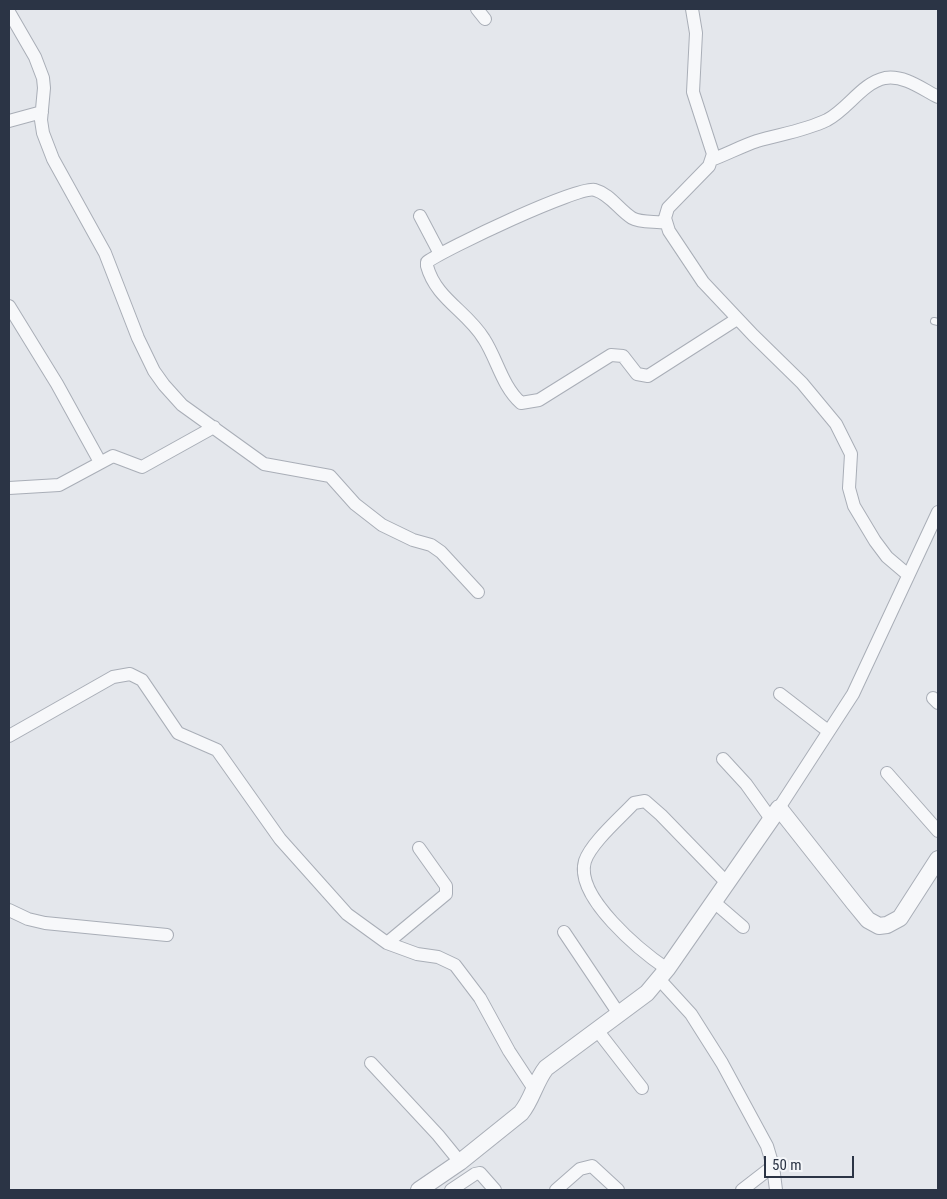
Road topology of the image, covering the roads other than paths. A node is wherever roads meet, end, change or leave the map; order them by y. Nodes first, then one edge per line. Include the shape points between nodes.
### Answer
1 (477, 9) edge
2 (692, 9) edge
3 (9, 12) edge
4 (485, 19) dead end
5 (938, 97) edge
6 (42, 112) junction
7 (9, 121) edge
8 (711, 160) junction
9 (420, 216) dead end
10 (666, 223) junction
11 (440, 254) junction
12 (9, 306) edge
13 (738, 318) junction
14 (214, 427) junction
15 (100, 462) junction
16 (9, 488) edge
17 (938, 512) edge
18 (907, 574) junction
19 (478, 592) dead end
20 (780, 694) dead end
21 (828, 731) junction
22 (9, 736) edge
23 (723, 759) dead end
24 (887, 773) dead end
25 (775, 813) junction
26 (938, 831) edge
27 (419, 848) dead end
28 (938, 859) edge
29 (727, 883) junction
30 (714, 902) junction
31 (9, 910) edge
32 (744, 927) dead end
33 (564, 932) dead end
34 (167, 935) dead end
35 (387, 943) junction
36 (663, 974) junction
37 (619, 1014) junction
38 (597, 1030) junction
39 (371, 1063) dead end
40 (642, 1088) dead end
41 (534, 1089) junction
42 (460, 1162) junction
43 (773, 1166) junction
44 (419, 1190) edge
45 (451, 1190) edge
46 (495, 1190) edge
47 (556, 1190) edge
48 (618, 1190) edge
49 (742, 1190) edge
50 (776, 1190) edge

1 - 4 street
2 - 8 street via 696,33 693,92 712,148
3 - 6 street via 39,67 44,88
5 - 8 street via 903,79 887,78 877,81 828,119
6 - 7 street
6 - 14 street via 43,133 53,160 105,253 154,371 182,405
8 - 10 street via 709,166 668,208
9 - 11 street
10 - 11 street via 633,219 602,193 592,189 557,200
10 - 13 street via 692,266
11 - 13 street via 428,262 432,280 443,297 484,338 510,391 520,403 539,400 611,355 623,356 638,374 648,376
12 - 15 street
13 - 18 street via 802,383 843,435 852,454 849,488 854,506 887,557
14 - 15 street via 142,467 118,456
14 - 19 street via 264,464 330,476 355,504 382,525 442,552
15 - 16 street via 59,484
17 - 18 street
18 - 21 street via 853,694
20 - 21 street
21 - 25 street
22 - 35 street via 113,677 136,676 147,685 178,733 217,750 280,839 329,896 347,914
23 - 25 street
24 - 26 street
25 - 28 street via 868,920 878,926 900,918
25 - 29 street
27 - 35 street via 446,886 446,894
29 - 30 street
29 - 36 street via 661,814 644,801 634,803 588,854 584,871 598,903
30 - 32 street
30 - 36 street
31 - 34 street via 45,923
33 - 37 street
35 - 41 street via 456,964
36 - 37 street via 647,993
36 - 43 street via 722,1063 767,1146
37 - 38 street
38 - 40 street
38 - 41 street via 546,1068
39 - 42 street
41 - 42 street via 528,1106 521,1113
42 - 44 street
43 - 49 street
43 - 50 street
45 - 46 street via 477,1173 485,1177
47 - 48 street via 580,1169 592,1166

